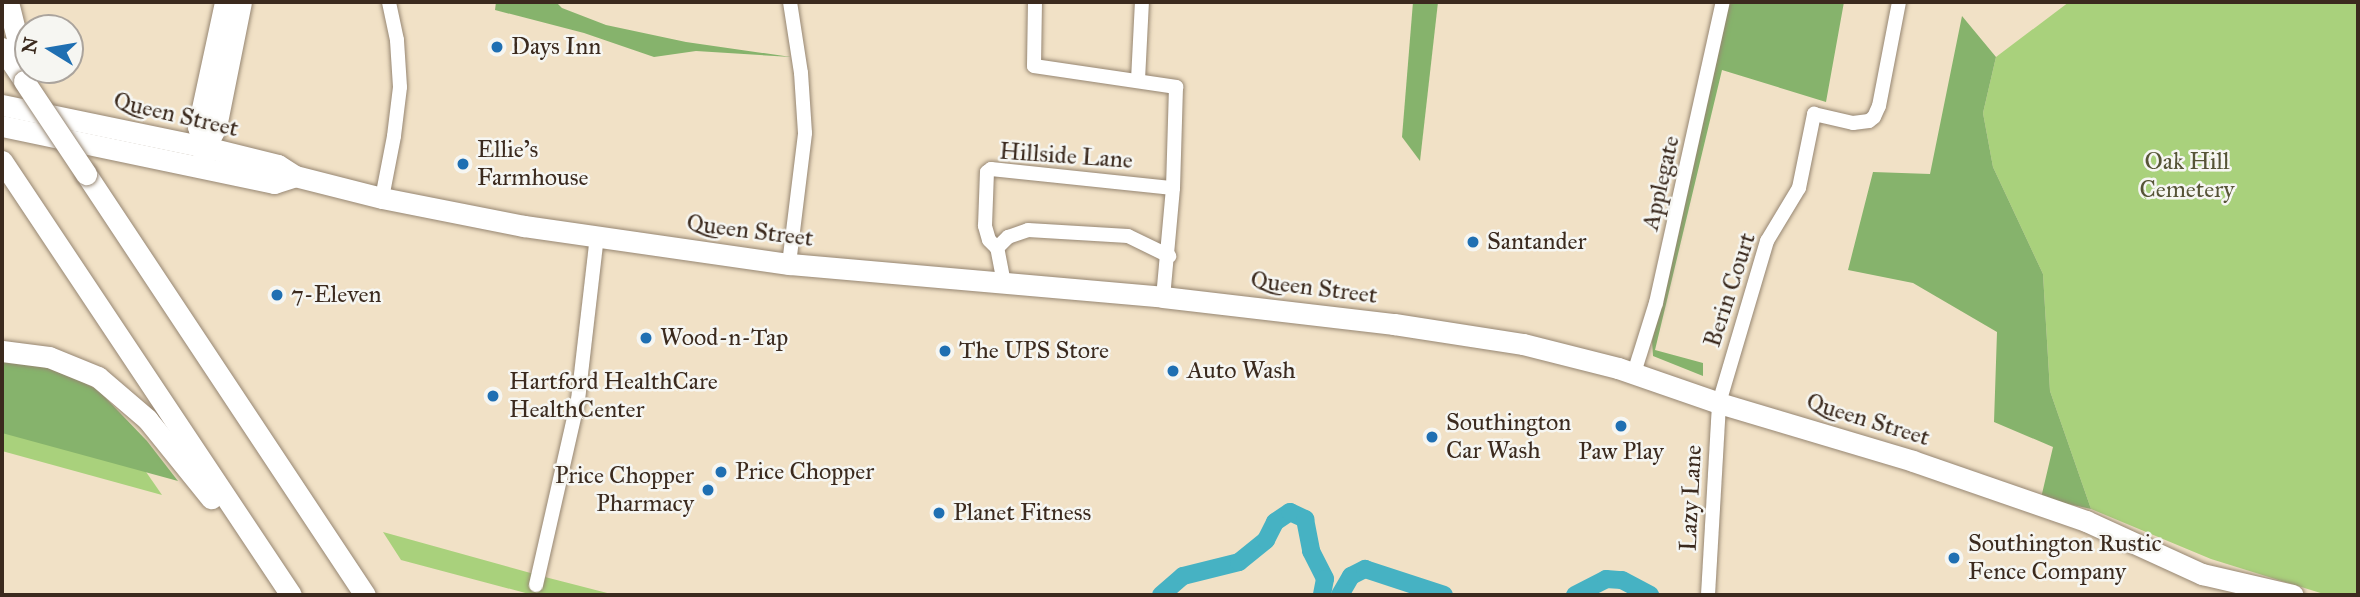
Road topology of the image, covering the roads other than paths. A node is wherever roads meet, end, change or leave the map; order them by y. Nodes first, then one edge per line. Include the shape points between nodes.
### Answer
1 (9, 2) edge
2 (225, 2) edge
3 (241, 2) edge
4 (389, 2) edge
5 (790, 2) edge
6 (1035, 2) edge
7 (1142, 2) edge
8 (1723, 2) edge
9 (1899, 2) edge
10 (14, 24) edge
11 (1138, 80) junction
12 (36, 84) edge
13 (2, 104) edge
14 (2, 126) edge
15 (203, 157) junction
16 (2, 160) edge
17 (1173, 188) junction
18 (382, 198) junction
19 (597, 237) junction
20 (996, 248) junction
21 (1169, 256) junction
22 (789, 264) junction
23 (1004, 283) junction
24 (1163, 297) junction
25 (2, 351) edge
26 (1634, 373) junction
27 (1719, 403) junction
28 (243, 533) junction
29 (536, 585) dead end
30 (288, 595) edge
31 (365, 595) edge
32 (1708, 595) edge
33 (2293, 595) edge

1 - 10 highway
2 - 15 highway via 198,127
3 - 15 highway via 216,127
4 - 18 street via 400,87
5 - 22 street via 805,133
6 - 11 street via 1034,66
7 - 11 street
8 - 26 street, Applegate via 1656,303
9 - 27 street, Berin Court via 1874,117 1853,122 1814,114 1799,188 1767,240
11 - 17 street via 1176,87
12 - 31 highway, bridge via 86,174
13 - 15 highway, Queen Street
14 - 15 highway, Queen Street
15 - 18 highway, Queen Street via 278,165 295,176
16 - 28 highway via 206,468
17 - 20 street, Hillside Lane via 991,169 987,172 985,226
17 - 21 street
18 - 19 highway, Queen Street
19 - 22 highway, Queen Street
19 - 29 street via 578,400
20 - 21 street via 1008,237 1028,230 1128,236
20 - 23 street, Hillside Lane
21 - 24 street
22 - 23 highway, Queen Street
23 - 24 highway, Queen Street
24 - 26 highway, Queen Street via 1523,344
25 - 28 highway via 49,357 98,377 147,419
26 - 27 highway, Queen Street
27 - 32 street, Lazy Lane
27 - 33 highway, Queen Street via 1913,461 2086,521 2202,574
28 - 30 highway

